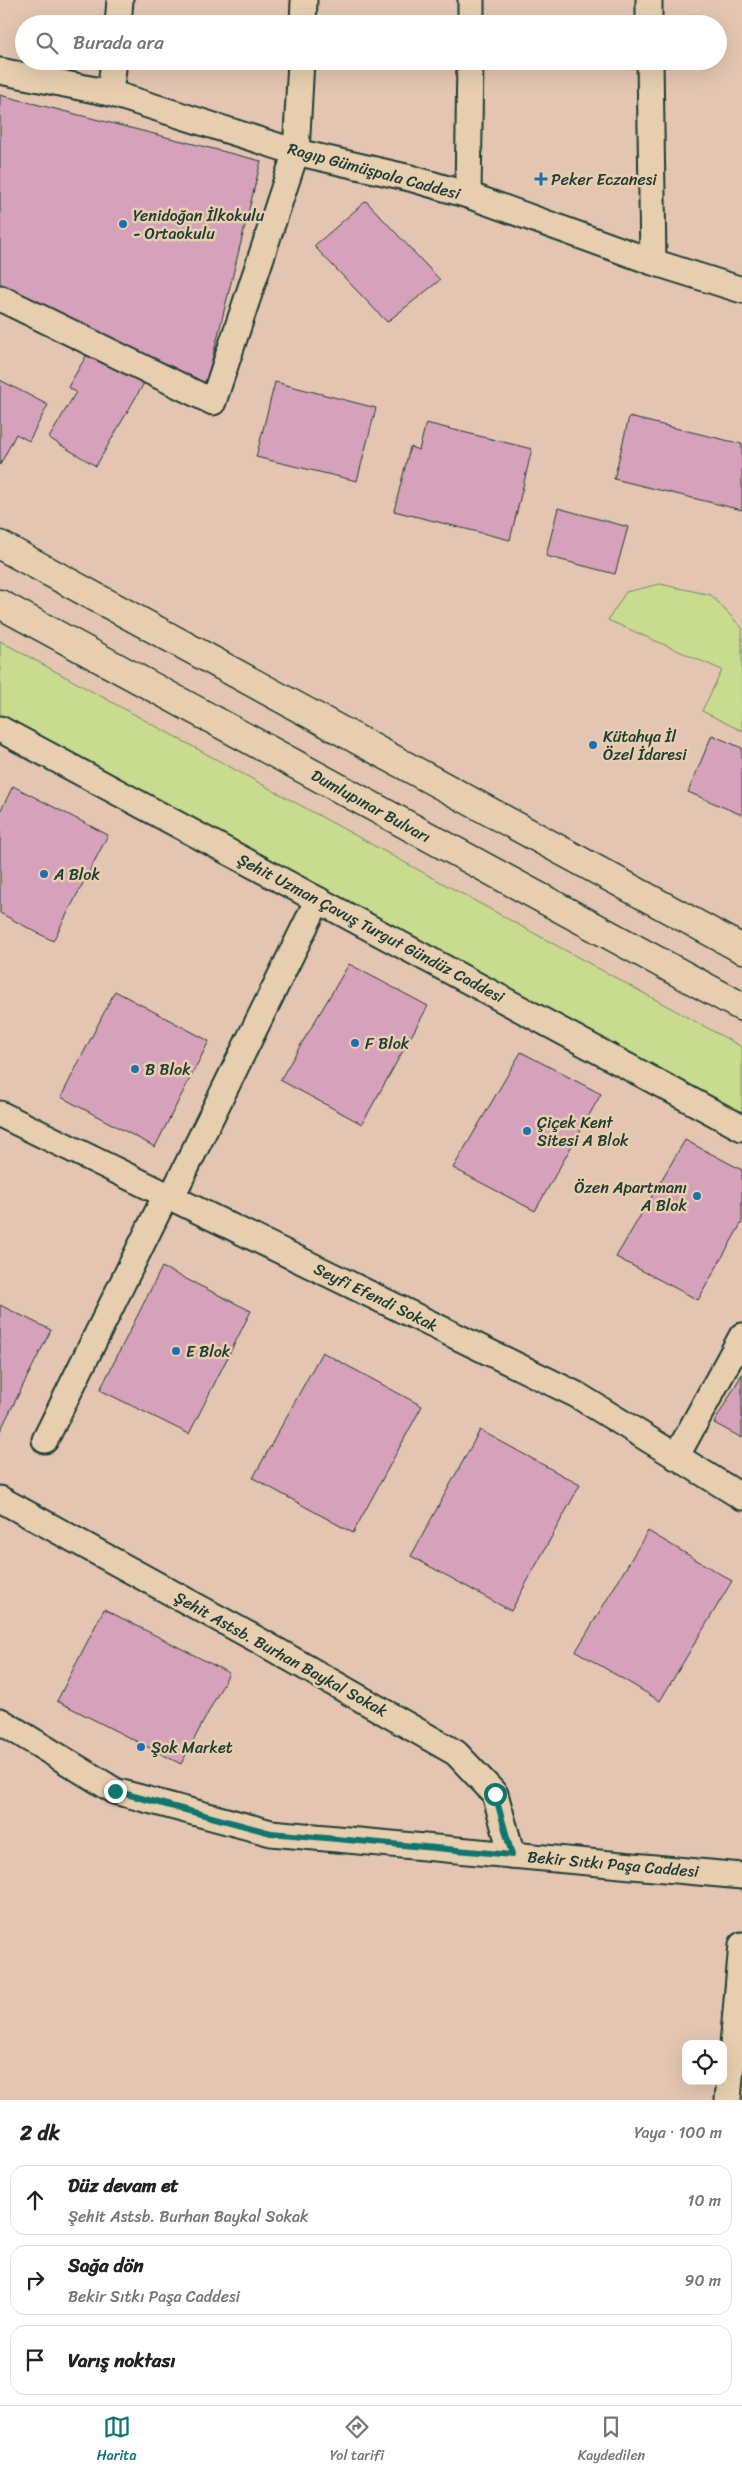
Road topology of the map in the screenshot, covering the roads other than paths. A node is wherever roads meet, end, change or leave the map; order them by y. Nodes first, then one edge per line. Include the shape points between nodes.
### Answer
1 (120, 0) edge
2 (304, 0) edge
3 (471, 0) edge
4 (649, 0) edge
5 (119, 15) edge
6 (303, 15) edge
7 (471, 15) edge
8 (649, 15) edge
9 (113, 70) edge
10 (301, 70) edge
11 (470, 70) edge
12 (650, 70) edge
13 (0, 71) edge
14 (110, 93) junction
15 (296, 152) junction
16 (468, 195) junction
17 (653, 262) junction
18 (742, 290) edge
19 (3, 306) edge
20 (0, 545) edge
21 (0, 604) edge
22 (0, 729) edge
23 (318, 900) junction
24 (742, 949) edge
25 (742, 1007) edge
26 (0, 1114) edge
27 (742, 1128) edge
28 (168, 1196) junction
29 (742, 1336) edge
30 (45, 1440) dead end
31 (676, 1457) junction
32 (742, 1497) edge
33 (0, 1499) edge
34 (0, 1721) edge
35 (512, 1855) junction
36 (742, 1876) edge
37 (742, 1945) edge
38 (728, 2100) edge

1 - 5 street
2 - 6 street
3 - 7 street
4 - 8 street
9 - 14 street
10 - 15 street
11 - 16 street
12 - 17 street
13 - 14 street, Ragıp Gümüşpala Caddesi
14 - 15 street, Ragıp Gümüşpala Caddesi
15 - 16 street, Ragıp Gümüşpala Caddesi
15 - 19 street via 213,402
16 - 17 street, Ragıp Gümüşpala Caddesi
17 - 18 street, Ragıp Gümüşpala Caddesi
20 - 24 main road
21 - 25 main road, Dumlupınar Bulvarı
22 - 23 street, Şehit Uzman Çavuş Turgut Gündüz Caddesi
23 - 27 street, Şehit Uzman Çavuş Turgut Gündüz Caddesi
23 - 28 street
26 - 28 street, Seyfi Efendi Sokak
28 - 30 street
28 - 31 street, Seyfi Efendi Sokak via 577,1396
29 - 31 street
31 - 32 street, Seyfi Efendi Sokak
33 - 35 street, Şehit Astsb. Burhan Baykal Sokak via 456,1753 495,1794
34 - 35 street, Bekir Sıtkı Paşa Caddesi via 115,1791 262,1831
35 - 36 street, Bekir Sıtkı Paşa Caddesi
37 - 38 street

